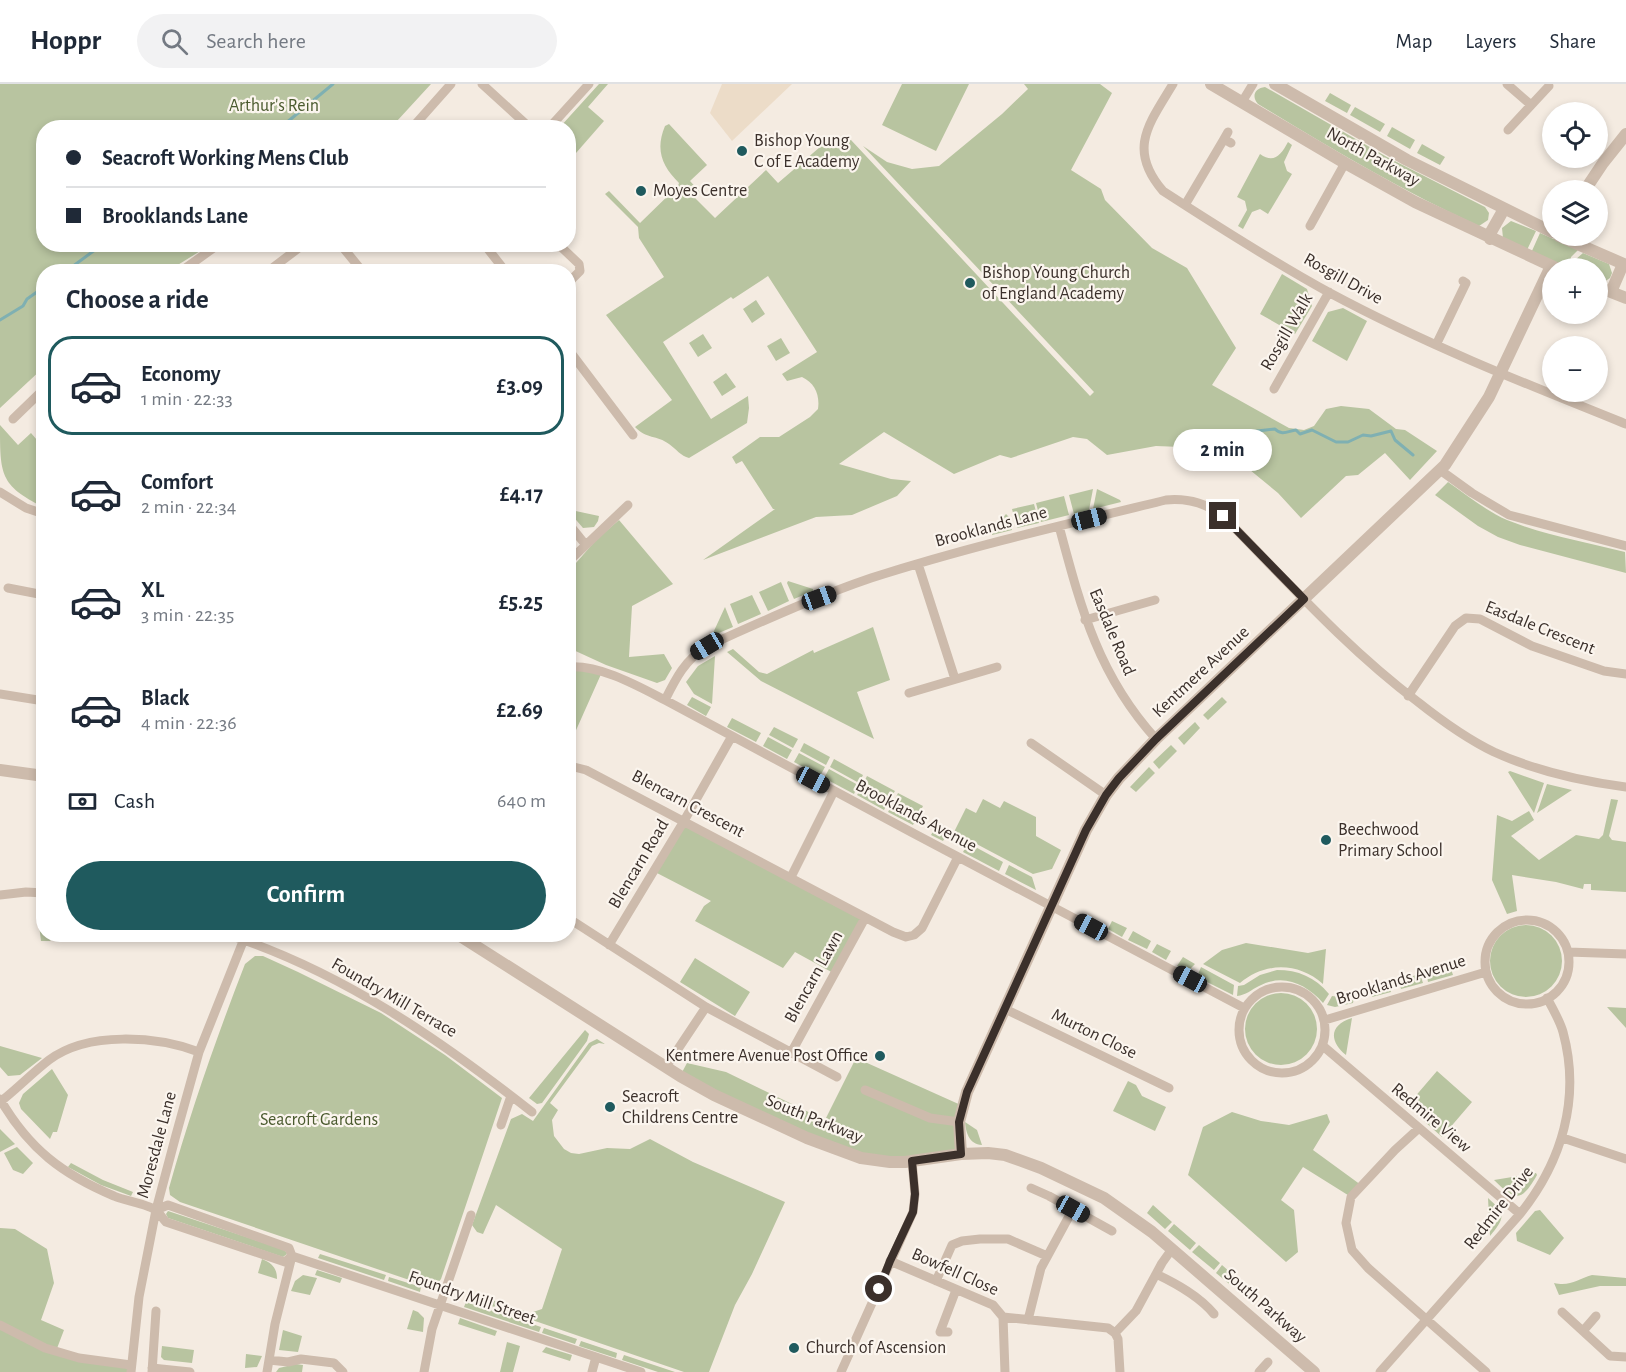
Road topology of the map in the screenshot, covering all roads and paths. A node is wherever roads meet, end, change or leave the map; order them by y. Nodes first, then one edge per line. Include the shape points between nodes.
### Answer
1 (451, 84) edge
2 (482, 84) edge
3 (589, 84) edge
4 (1173, 84) edge
5 (1211, 84) edge
6 (1252, 84) edge
7 (1275, 84) edge
8 (1507, 84) edge
9 (1549, 86) dead end
10 (1242, 102) junction
11 (1531, 105) junction
12 (419, 120) edge
13 (522, 120) edge
14 (556, 120) edge
15 (1508, 130) dead end
16 (1626, 134) edge
17 (1228, 138) dead end
18 (1345, 163) junction
19 (1592, 180) edge
20 (1185, 205) junction
21 (1504, 209) junction
22 (1310, 226) dead end
23 (1542, 227) edge
24 (1490, 238) junction
25 (1585, 246) edge
26 (208, 252) edge
27 (293, 252) edge
28 (347, 252) edge
29 (490, 252) edge
30 (566, 252) edge
31 (1542, 262) edge
32 (191, 264) edge
33 (278, 264) edge
34 (356, 264) edge
35 (500, 264) edge
36 (1625, 264) edge
37 (576, 275) edge
38 (1463, 281) dead end
39 (1542, 289) edge
40 (1608, 291) edge
41 (1329, 292) junction
42 (1611, 292) junction
43 (1626, 298) edge
44 (1436, 345) junction
45 (576, 360) edge
46 (1500, 374) junction
47 (1274, 389) dead end
48 (36, 397) edge
49 (13, 419) dead end
50 (1626, 424) edge
51 (633, 435) dead end
52 (1440, 470) junction
53 (0, 492) edge
54 (628, 505) dead end
55 (36, 511) edge
56 (1059, 526) junction
57 (576, 533) edge
58 (585, 544) junction
59 (1626, 546) edge
60 (576, 554) edge
61 (918, 564) junction
62 (8, 588) dead end
63 (36, 593) edge
64 (1304, 599) junction
65 (1155, 600) dead end
66 (1085, 620) junction
67 (576, 666) edge
68 (997, 667) dead end
69 (1626, 674) edge
70 (955, 679) junction
71 (909, 693) dead end
72 (0, 694) edge
73 (1408, 696) junction
74 (36, 700) edge
75 (665, 700) junction
76 (732, 736) junction
77 (1156, 739) junction
78 (1032, 743) dead end
79 (576, 768) edge
80 (0, 770) edge
81 (36, 775) edge
82 (1626, 787) edge
83 (834, 791) junction
84 (1106, 795) junction
85 (684, 821) junction
86 (958, 857) junction
87 (791, 877) junction
88 (36, 893) edge
89 (0, 895) edge
90 (1052, 906) junction
91 (865, 918) junction
92 (576, 924) edge
93 (243, 942) edge
94 (255, 942) edge
95 (470, 942) edge
96 (609, 945) junction
97 (1568, 952) junction
98 (1626, 954) edge
99 (1486, 972) junction
100 (1547, 998) junction
101 (706, 1007) junction
102 (1244, 1008) junction
103 (1005, 1009) junction
104 (1325, 1020) junction
105 (1323, 1046) junction
106 (199, 1052) junction
107 (791, 1053) junction
108 (666, 1067) junction
109 (837, 1077) dead end
110 (1169, 1088) dead end
111 (865, 1090) dead end
112 (511, 1096) junction
113 (0, 1101) edge
114 (532, 1112) dead end
115 (959, 1122) junction
116 (501, 1125) dead end
117 (1418, 1129) junction
118 (1563, 1138) junction
119 (961, 1154) junction
120 (1626, 1159) edge
121 (912, 1161) junction
122 (1031, 1188) dead end
123 (1073, 1209) junction
124 (156, 1210) junction
125 (1520, 1214) junction
126 (471, 1215) dead end
127 (1112, 1231) dead end
128 (1172, 1249) junction
129 (292, 1256) junction
130 (1047, 1256) junction
131 (890, 1261) junction
132 (1156, 1274) junction
133 (936, 1281) junction
134 (956, 1290) junction
135 (440, 1305) junction
136 (156, 1311) dead end
137 (1562, 1312) dead end
138 (1214, 1314) dead end
139 (1596, 1316) dead end
140 (1003, 1317) junction
141 (1427, 1319) junction
142 (1028, 1320) junction
143 (0, 1325) edge
144 (1582, 1331) junction
145 (948, 1332) dead end
146 (1115, 1333) junction
147 (596, 1357) junction
148 (1626, 1357) edge
149 (269, 1360) junction
150 (1268, 1362) dead end
151 (131, 1369) edge
152 (152, 1370) edge
153 (190, 1372) edge
154 (267, 1372) edge
155 (343, 1372) edge
156 (424, 1372) edge
157 (592, 1372) edge
158 (641, 1372) edge
159 (842, 1372) edge
160 (1005, 1372) edge
161 (1120, 1372) edge
162 (1259, 1372) edge
163 (1314, 1372) edge
164 (1380, 1372) edge
165 (1486, 1372) edge

1 - 12 street
2 - 13 street
3 - 14 street
4 - 20 street, Rosgill Drive via 1150,123 1144,159 1150,177
5 - 10 street, North Parkway
6 - 10 street
7 - 21 street, North Parkway
8 - 11 street
9 - 11 street
10 - 18 street, North Parkway
11 - 15 street
16 - 19 street
17 - 20 street
18 - 22 street
18 - 24 street, North Parkway
20 - 41 street, Rosgill Drive
21 - 23 street, North Parkway
21 - 24 street
24 - 31 street, North Parkway
25 - 36 street, North Parkway
26 - 32 street
27 - 33 street
28 - 34 street
29 - 35 street
30 - 37 street via 579,264
36 - 42 street, North Parkway
38 - 44 street via 1466,283
39 - 46 street, Kentmere Avenue
40 - 42 street
41 - 44 street, Rosgill Drive
41 - 47 street, Rosgill Walk
42 - 43 street
44 - 46 street, Rosgill Drive
45 - 51 street
46 - 50 street, Rosgill Drive
46 - 52 street, Kentmere Avenue via 1477,419
48 - 49 street
52 - 59 street via 1509,515
52 - 64 street, Kentmere Avenue
53 - 55 street
54 - 58 street
56 - 61 street, Brooklands Lane
56 - 64 street, Brooklands Lane via 1166,500 1196,502 1223,516
56 - 66 street, Easdale Road
57 - 58 street
58 - 60 street
61 - 70 street
61 - 75 street, Brooklands Lane via 814,599 707,646 685,664
62 - 63 street
64 - 73 street, Brooklands Lane via 1351,647
64 - 77 street, Kentmere Avenue
65 - 66 street
66 - 77 street, Easdale Road via 1118,688
67 - 75 street, Brooklands Avenue via 602,672
68 - 70 street
69 - 73 street, Easdale Crescent via 1604,671 1532,646 1480,619 1466,618 1455,626
70 - 71 street
72 - 74 street
73 - 82 street, Brooklands Lane via 1495,752 1578,780
75 - 76 street, Brooklands Avenue
76 - 83 street, Brooklands Avenue
76 - 85 street, Blencarn Road
77 - 84 street, Kentmere Avenue
78 - 84 street
79 - 85 street, Blencarn Crescent
80 - 81 street
83 - 86 street, Brooklands Avenue
83 - 87 street
84 - 90 street, Kentmere Avenue
85 - 87 street, Blencarn Crescent
85 - 96 street, Blencarn Road
86 - 90 street, Brooklands Avenue
86 - 91 street, Blencarn Crescent via 922,928 914,936 906,937
87 - 91 street, Blencarn Crescent
88 - 89 street
90 - 102 street, Brooklands Avenue
90 - 103 street, Kentmere Avenue
91 - 107 street, Blencarn Lawn
92 - 96 street
93 - 106 street, Moresdale Lane
94 - 112 street, Foundry Mill Terrace via 402,1018
95 - 108 street, South Parkway
96 - 101 street
97 - 98 street
97 - 99 street via 1560,936 1547,925 1531,920 1514,921 1489,942
97 - 100 street via 1567,976
99 - 100 street via 1493,988 1513,1002 1529,1004
99 - 104 street, Brooklands Avenue
100 - 118 street, Redmire Drive via 1563,1031 1568,1068 1569,1104
101 - 107 street
101 - 108 street
102 - 104 street via 1268,988 1296,988 1314,1000
102 - 105 street via 1239,1035 1244,1051 1255,1065 1273,1073 1297,1071 1310,1063
103 - 110 street, Murton Close
103 - 115 street, Kentmere Avenue via 967,1092
104 - 105 street
105 - 117 street, Redmire View
106 - 113 street via 178,1044 135,1038 85,1043 50,1059
106 - 124 street, Moresdale Lane
107 - 109 street
108 - 121 street, South Parkway via 714,1095 818,1143 873,1160
111 - 115 street via 930,1118
112 - 114 street, Foundry Mill Terrace
112 - 116 street
113 - 124 street, Foundry Mill Street via 26,1137 60,1168 117,1197
115 - 119 street, Kentmere Avenue
117 - 125 street, Redmire View
117 - 141 street via 1352,1196 1346,1223 1352,1250
118 - 120 street
118 - 125 street, Redmire Drive via 1548,1172
119 - 121 street, South Parkway
119 - 128 street, South Parkway via 988,1152 1041,1168 1104,1198
121 - 131 street via 913,1212
122 - 123 street
123 - 127 street
123 - 130 street
124 - 129 street, Foundry Mill Street via 168,1205 289,1248
124 - 129 street, Foundry Mill Street via 166,1222 285,1262
124 - 151 street, Moresdale Lane via 139,1297
125 - 141 street, Redmire Drive
126 - 135 street
128 - 132 street
128 - 163 street, South Parkway
129 - 135 street, Foundry Mill Street
129 - 149 street
130 - 133 street via 1008,1239 962,1241 952,1245
130 - 142 street
131 - 133 street, Bowfell Close
131 - 159 street
132 - 138 street via 1177,1284
132 - 146 street via 1136,1311
133 - 134 street, Bowfell Close
134 - 140 street, Bowfell Close via 993,1305
134 - 145 street via 940,1332
135 - 147 street, Foundry Mill Street
135 - 156 street
136 - 152 street
137 - 144 street
139 - 144 street
140 - 142 street
140 - 160 street
141 - 164 street, Redmire Drive
141 - 165 street
142 - 146 street via 1108,1328
143 - 151 street via 45,1348
144 - 148 street via 1610,1356
146 - 161 street
147 - 157 street
147 - 158 street, Foundry Mill Street
149 - 154 street
149 - 155 street via 334,1363
150 - 162 street
152 - 153 street

